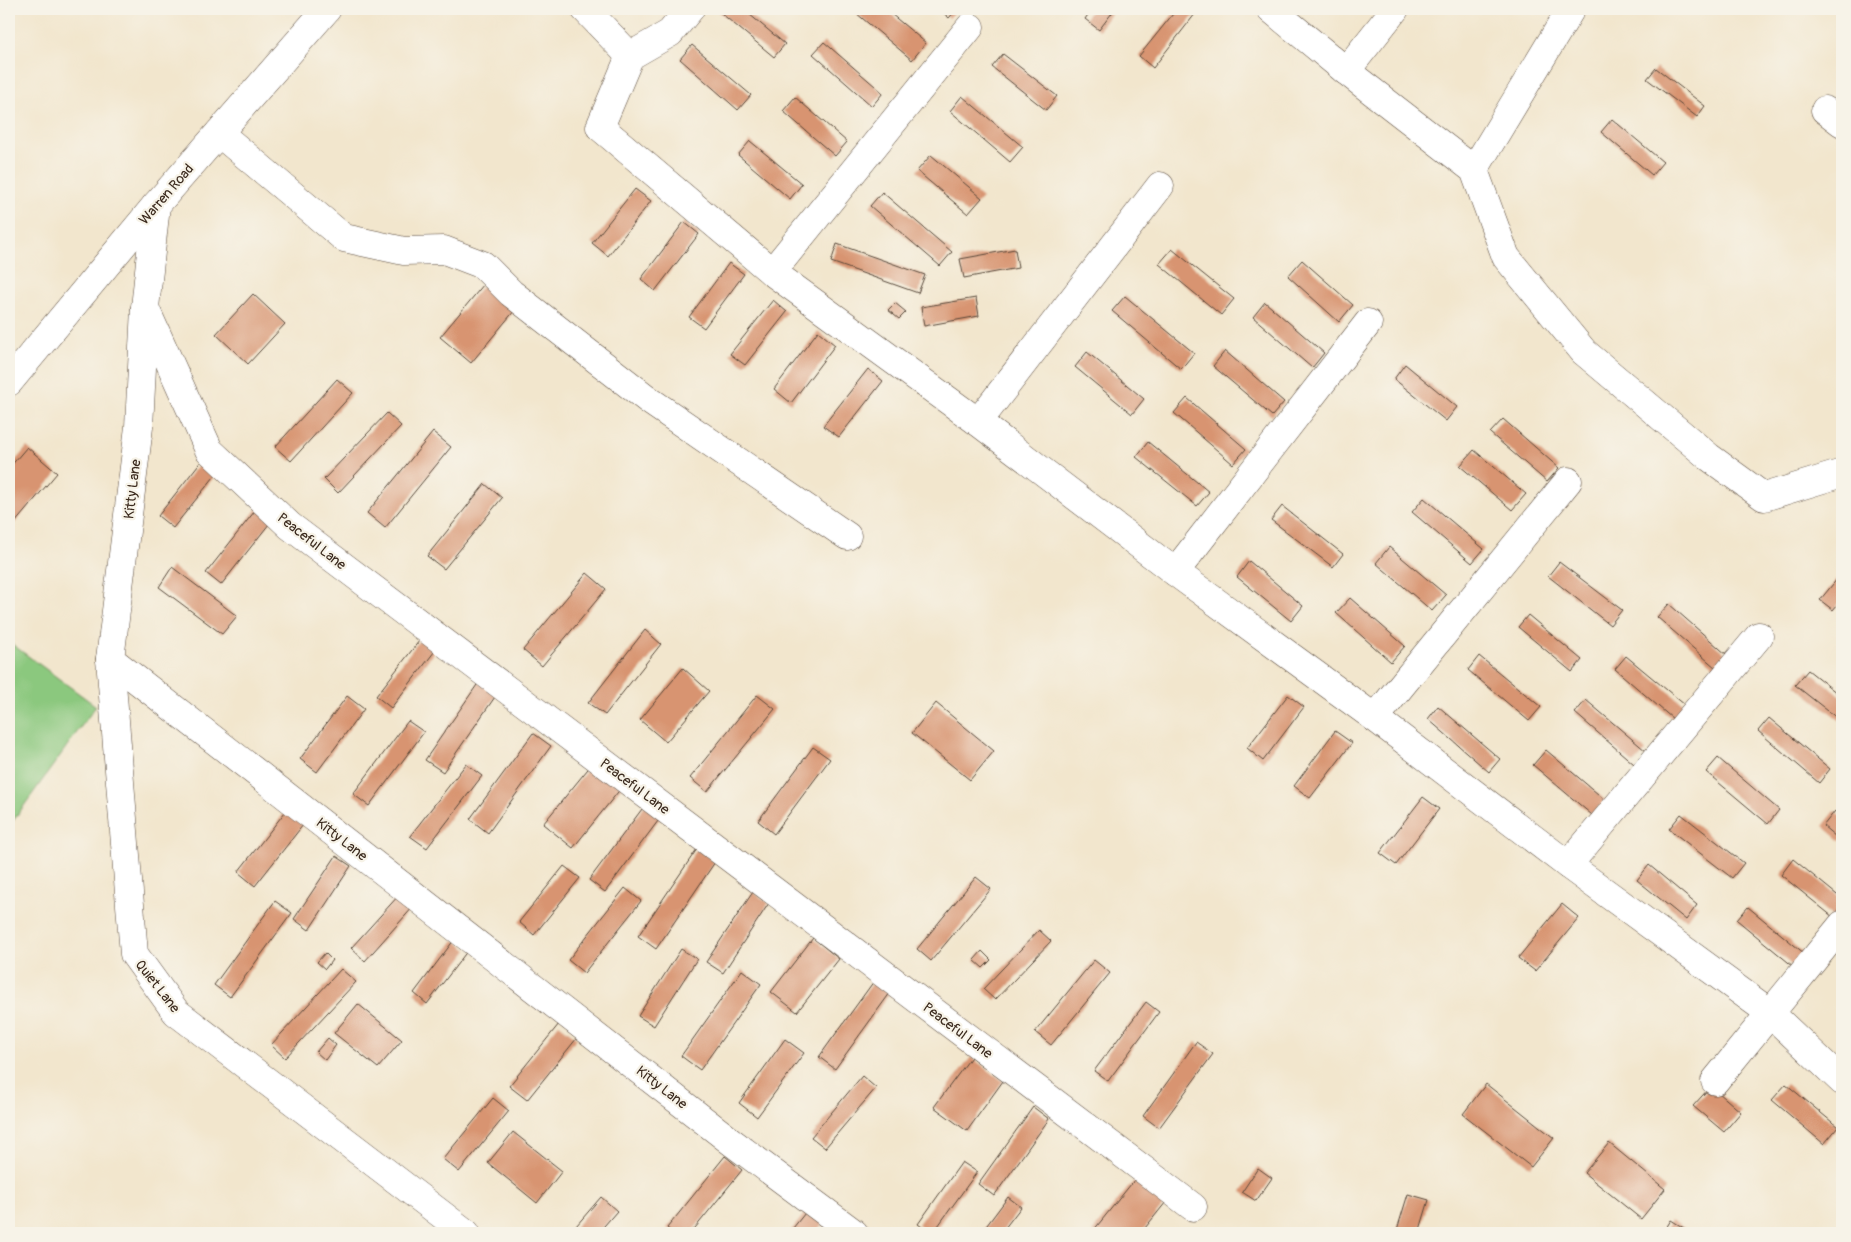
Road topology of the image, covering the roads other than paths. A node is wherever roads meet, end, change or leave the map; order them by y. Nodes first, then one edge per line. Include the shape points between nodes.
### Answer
1 (327, 9) edge
2 (585, 9) edge
3 (690, 9) edge
4 (1271, 9) edge
5 (1395, 9) edge
6 (1571, 9) edge
7 (970, 27) dead end
8 (630, 56) junction
9 (1346, 71) junction
10 (219, 133) junction
11 (1474, 170) junction
12 (1160, 186) dead end
13 (156, 205) junction
14 (772, 272) junction
15 (145, 308) junction
16 (1368, 323) dead end
17 (9, 382) edge
18 (978, 422) junction
19 (1841, 473) edge
20 (1568, 481) dead end
21 (847, 536) dead end
22 (1174, 572) junction
23 (1759, 636) dead end
24 (110, 659) junction
25 (1375, 718) junction
26 (1568, 865) junction
27 (1842, 925) edge
28 (1769, 1012) junction
29 (1842, 1080) edge
30 (1715, 1082) dead end
31 (1193, 1207) dead end
32 (466, 1233) edge
33 (854, 1233) edge

1 - 10 street, Warren Road
2 - 8 street
3 - 8 street via 670,34
4 - 9 street
5 - 9 street
6 - 11 street
7 - 14 street
8 - 14 street via 600,128
9 - 11 street
10 - 13 street, Warren Road
10 - 21 street via 344,238 404,251 444,250 483,265 511,293 650,401
11 - 19 street via 1506,257 1578,345 1709,457 1764,497
12 - 18 street
13 - 15 street, Kitty Lane
13 - 17 street, Warren Road
14 - 18 street
15 - 24 street, Kitty Lane via 139,428
15 - 31 street, Peaceful Lane via 209,450 290,526
16 - 22 street
18 - 22 street
20 - 25 street
22 - 25 street
23 - 26 street
24 - 32 street, Quiet Lane via 134,954 176,1012
24 - 33 street, Kitty Lane via 733,1143
25 - 26 street
26 - 28 street
27 - 28 street
28 - 29 street
28 - 30 street

